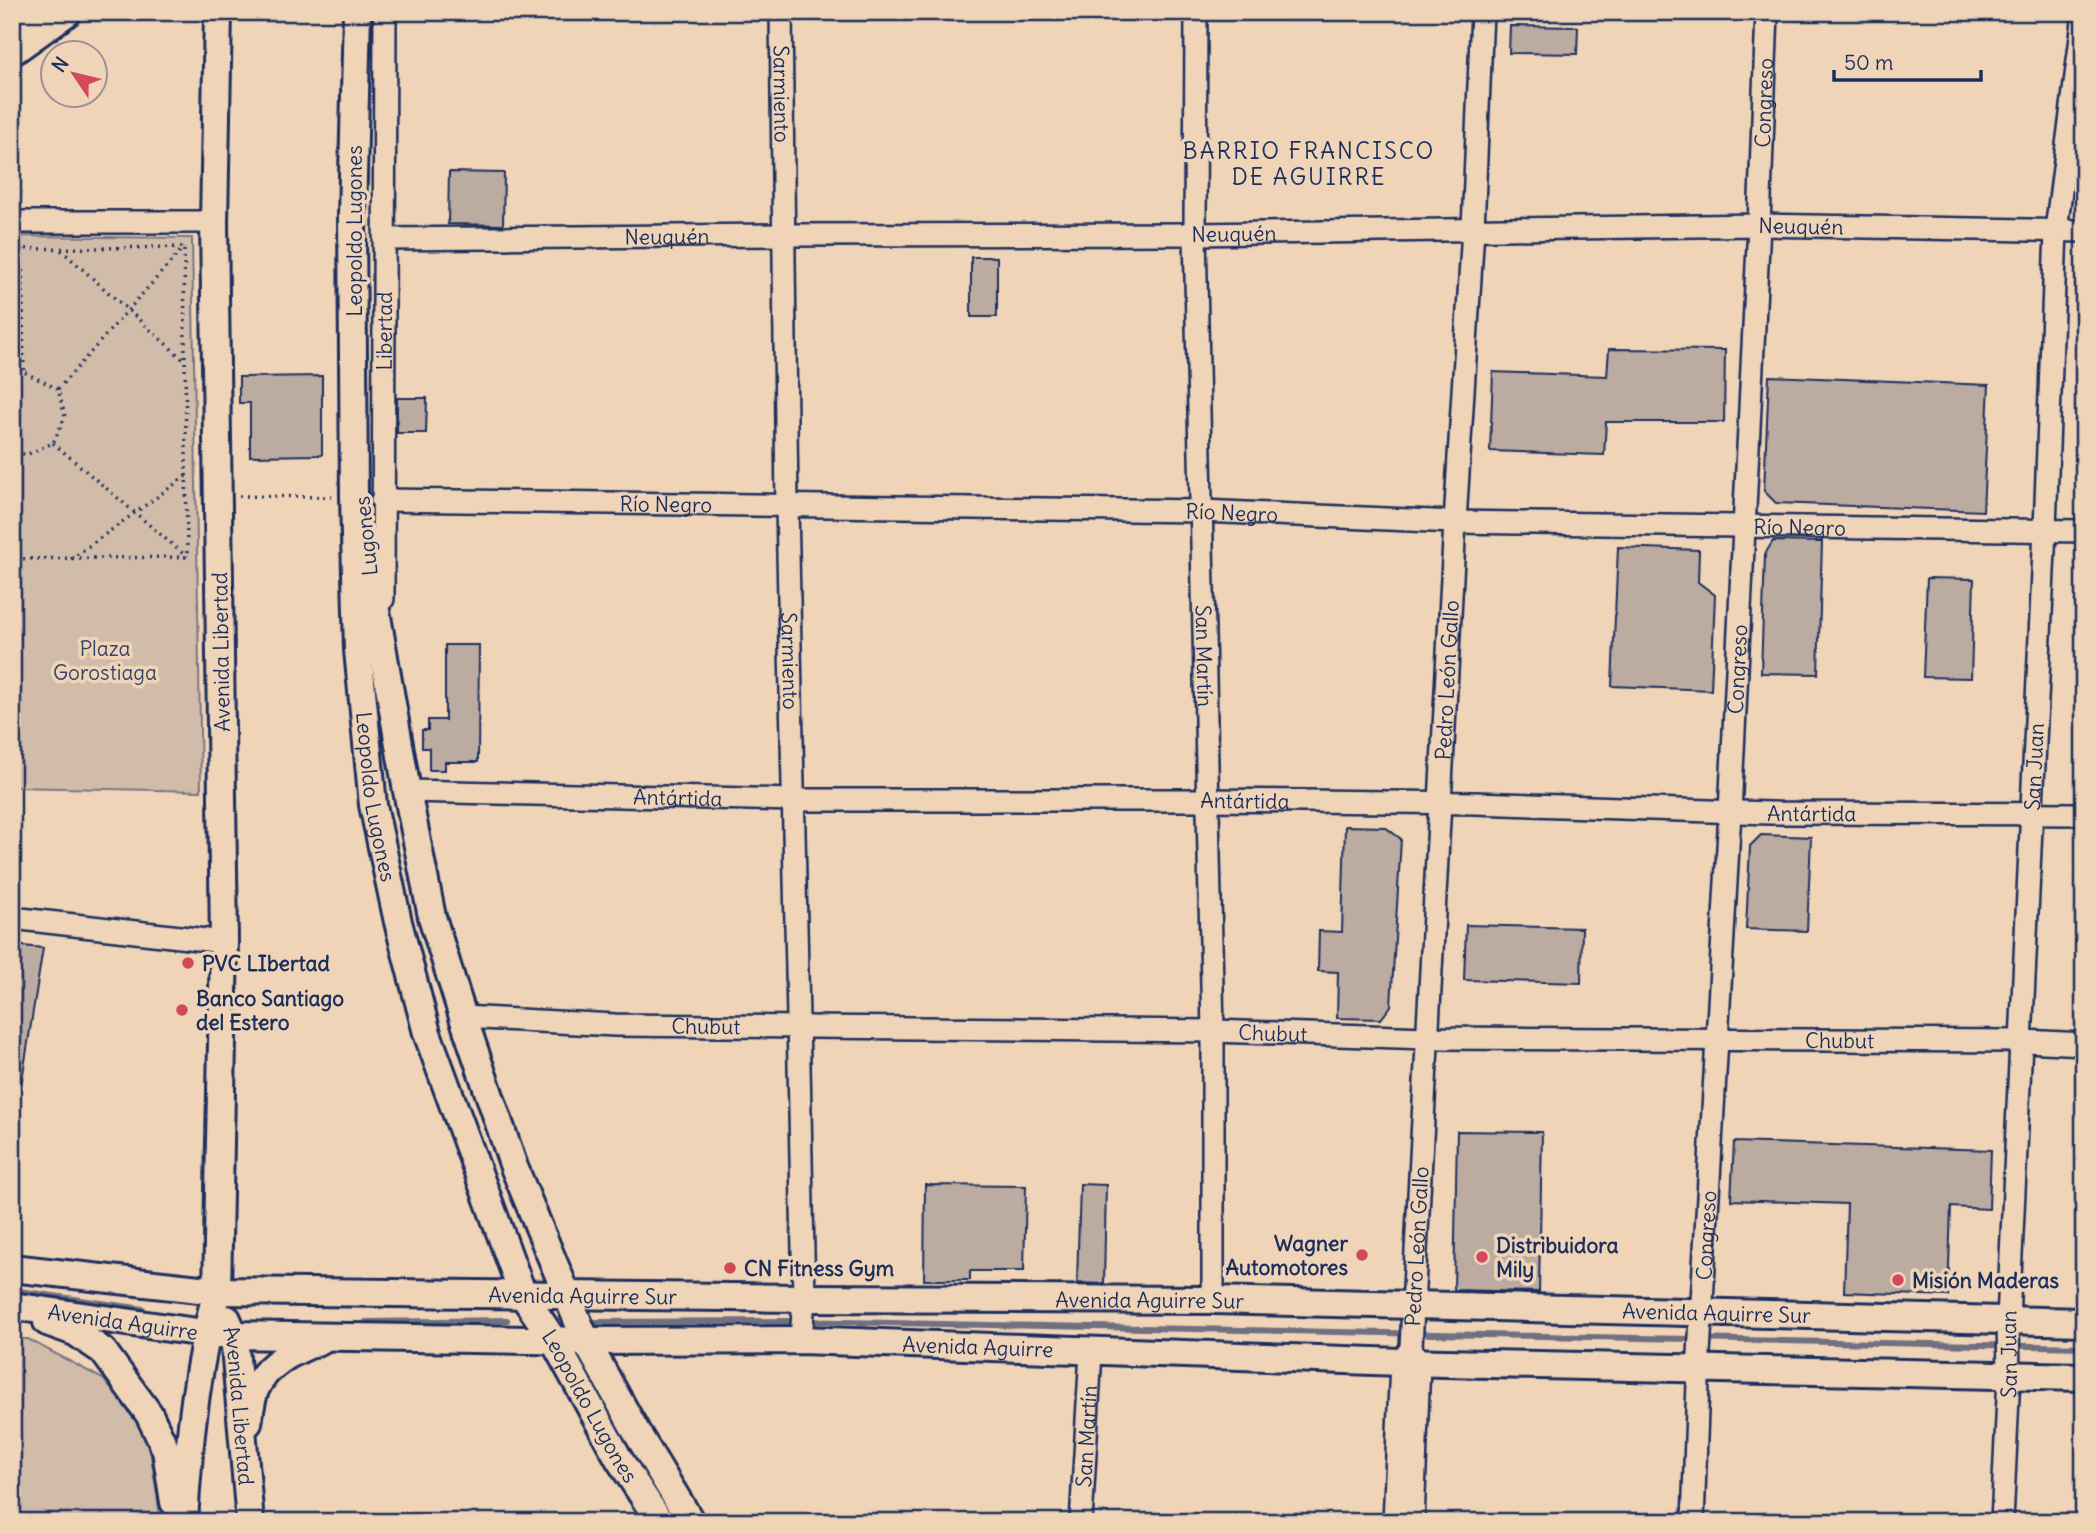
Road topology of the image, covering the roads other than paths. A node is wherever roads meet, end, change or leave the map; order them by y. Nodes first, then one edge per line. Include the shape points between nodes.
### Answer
1 (37, 12) edge
2 (68, 12) edge
3 (218, 12) edge
4 (357, 12) edge
5 (385, 12) edge
6 (781, 12) edge
7 (1196, 12) edge
8 (1482, 12) edge
9 (1767, 12) edge
10 (2084, 14) edge
11 (12, 33) edge
12 (12, 52) edge
13 (12, 222) edge
14 (214, 222) junction
15 (1759, 225) junction
16 (1473, 229) junction
17 (2056, 230) junction
18 (2084, 231) edge
19 (783, 234) junction
20 (1195, 234) junction
21 (385, 239) junction
22 (354, 421) junction
23 (382, 500) junction
24 (787, 506) junction
25 (1202, 511) junction
26 (1455, 522) junction
27 (1743, 525) junction
28 (2045, 529) junction
29 (2084, 531) edge
30 (383, 650) junction
31 (407, 792) junction
32 (793, 800) junction
33 (1207, 800) junction
34 (1441, 803) junction
35 (1730, 812) junction
36 (2032, 813) junction
37 (2084, 814) edge
38 (12, 918) edge
39 (224, 942) junction
40 (463, 1017) junction
41 (798, 1028) junction
42 (1213, 1031) junction
43 (1428, 1038) junction
44 (1717, 1040) junction
45 (2023, 1041) junction
46 (2084, 1044) edge
47 (12, 1268) edge
48 (217, 1292) junction
49 (523, 1295) junction
50 (567, 1295) junction
51 (1213, 1300) junction
52 (12, 1308) edge
53 (1413, 1311) junction
54 (802, 1320) junction
55 (1701, 1320) junction
56 (2084, 1322) edge
57 (205, 1333) junction
58 (233, 1335) junction
59 (328, 1336) junction
60 (554, 1341) junction
61 (586, 1342) junction
62 (2009, 1348) junction
63 (1091, 1352) junction
64 (1410, 1358) junction
65 (1699, 1361) junction
66 (2084, 1377) edge
67 (243, 1449) junction
68 (177, 1522) edge
69 (184, 1522) edge
70 (250, 1522) edge
71 (660, 1522) edge
72 (691, 1522) edge
73 (1081, 1522) edge
74 (1394, 1522) edge
75 (1413, 1522) edge
76 (1693, 1522) edge
77 (2002, 1522) edge

1 - 11 street
2 - 12 main road
3 - 14 main road, Avenida Libertad
4 - 22 main road, Leopoldo Lugones
5 - 21 street, Libertad
6 - 19 street, Sarmiento
7 - 20 street, San Martín
8 - 16 street, Pedro León Gallo
9 - 15 street, Congreso
10 - 17 street, San Juan
13 - 14 street
14 - 39 main road, Avenida Libertad
15 - 16 street, Neuquén
15 - 17 street, Neuquén
15 - 27 street, Congreso
16 - 20 street, Neuquén
16 - 26 street, Pedro León Gallo
17 - 18 street, Neuquén
17 - 28 street, San Juan
19 - 20 street, Neuquén
19 - 21 street, Neuquén
19 - 24 street, Sarmiento
20 - 25 street, San Martín
21 - 23 street, Libertad
22 - 30 main road, Lugones via 370,576
22 - 49 main road, Leopoldo Lugones via 358,650 373,805 427,1033
23 - 24 street, Río Negro
23 - 30 street, Libertad
24 - 25 street, Río Negro
24 - 32 street, Sarmiento
25 - 26 street, Río Negro
25 - 33 street, San Martín
26 - 27 street, Río Negro
26 - 34 street, Pedro León Gallo
27 - 28 street, Río Negro
27 - 35 street, Congreso
28 - 29 street, Río Negro
28 - 36 street, San Juan
30 - 31 main road, Leopoldo Lugones
31 - 32 street, Antártida
31 - 40 main road, Leopoldo Lugones via 432,917
32 - 33 street, Antártida
32 - 41 street, Sarmiento
33 - 34 street, Antártida
33 - 42 street, San Martín
34 - 35 street, Antártida
34 - 43 street, Pedro León Gallo
35 - 36 street, Antártida
35 - 44 street, Congreso
36 - 37 street, Antártida
36 - 45 street, San Juan
38 - 39 street
39 - 48 main road, Avenida Libertad
40 - 41 street, Chubut
40 - 50 main road, Leopoldo Lugones via 513,1167
41 - 42 street, Chubut
41 - 54 street, Sarmiento
42 - 43 street, Chubut
42 - 51 street, San Martín
43 - 44 street, Chubut
43 - 53 street, Pedro León Gallo
44 - 45 street, Chubut
44 - 55 street, Congreso
45 - 46 street, Chubut
45 - 62 street, San Juan
47 - 48 main road, Avenida Aguirre
48 - 49 main road, Avenida Aguirre Sur
48 - 57 main road, Avenida Libertad
48 - 58 main road, Avenida Libertad
49 - 50 main road, Avenida Aguirre Sur
49 - 60 main road, Leopoldo Lugones
50 - 54 main road, Avenida Aguirre Sur
50 - 61 main road, Leopoldo Lugones
51 - 53 main road, Avenida Aguirre Sur
51 - 54 main road, Avenida Aguirre Sur
52 - 57 main road, Avenida Aguirre
52 - 68 main road via 75,1332 103,1351 149,1414 166,1450
53 - 55 main road, Avenida Aguirre Sur
53 - 64 street, Pedro León Gallo
54 - 61 main road, Avenida Aguirre
54 - 63 main road, Avenida Aguirre
55 - 62 main road, Avenida Aguirre Sur
55 - 65 street, Congreso
56 - 62 main road, Avenida Aguirre Sur
57 - 58 main road, Avenida Aguirre
57 - 69 main road, Avenida Libertad via 187,1462
58 - 59 main road
58 - 67 main road, Avenida Libertad
59 - 60 main road
59 - 67 main road via 279,1360 261,1379 254,1392
60 - 61 main road, Avenida Aguirre
60 - 71 main road, Leopoldo Lugones via 619,1459
61 - 72 main road, Leopoldo Lugones
62 - 65 main road, Avenida Aguirre Sur
62 - 66 main road, Avenida Aguirre Sur
62 - 77 street, San Juan
63 - 64 main road, Avenida Aguirre
63 - 73 street, San Martín
64 - 65 main road, Avenida Aguirre Sur
64 - 74 street, Pedro León Gallo
64 - 75 street, Pedro León Gallo
65 - 76 street
67 - 70 main road, Avenida Libertad

